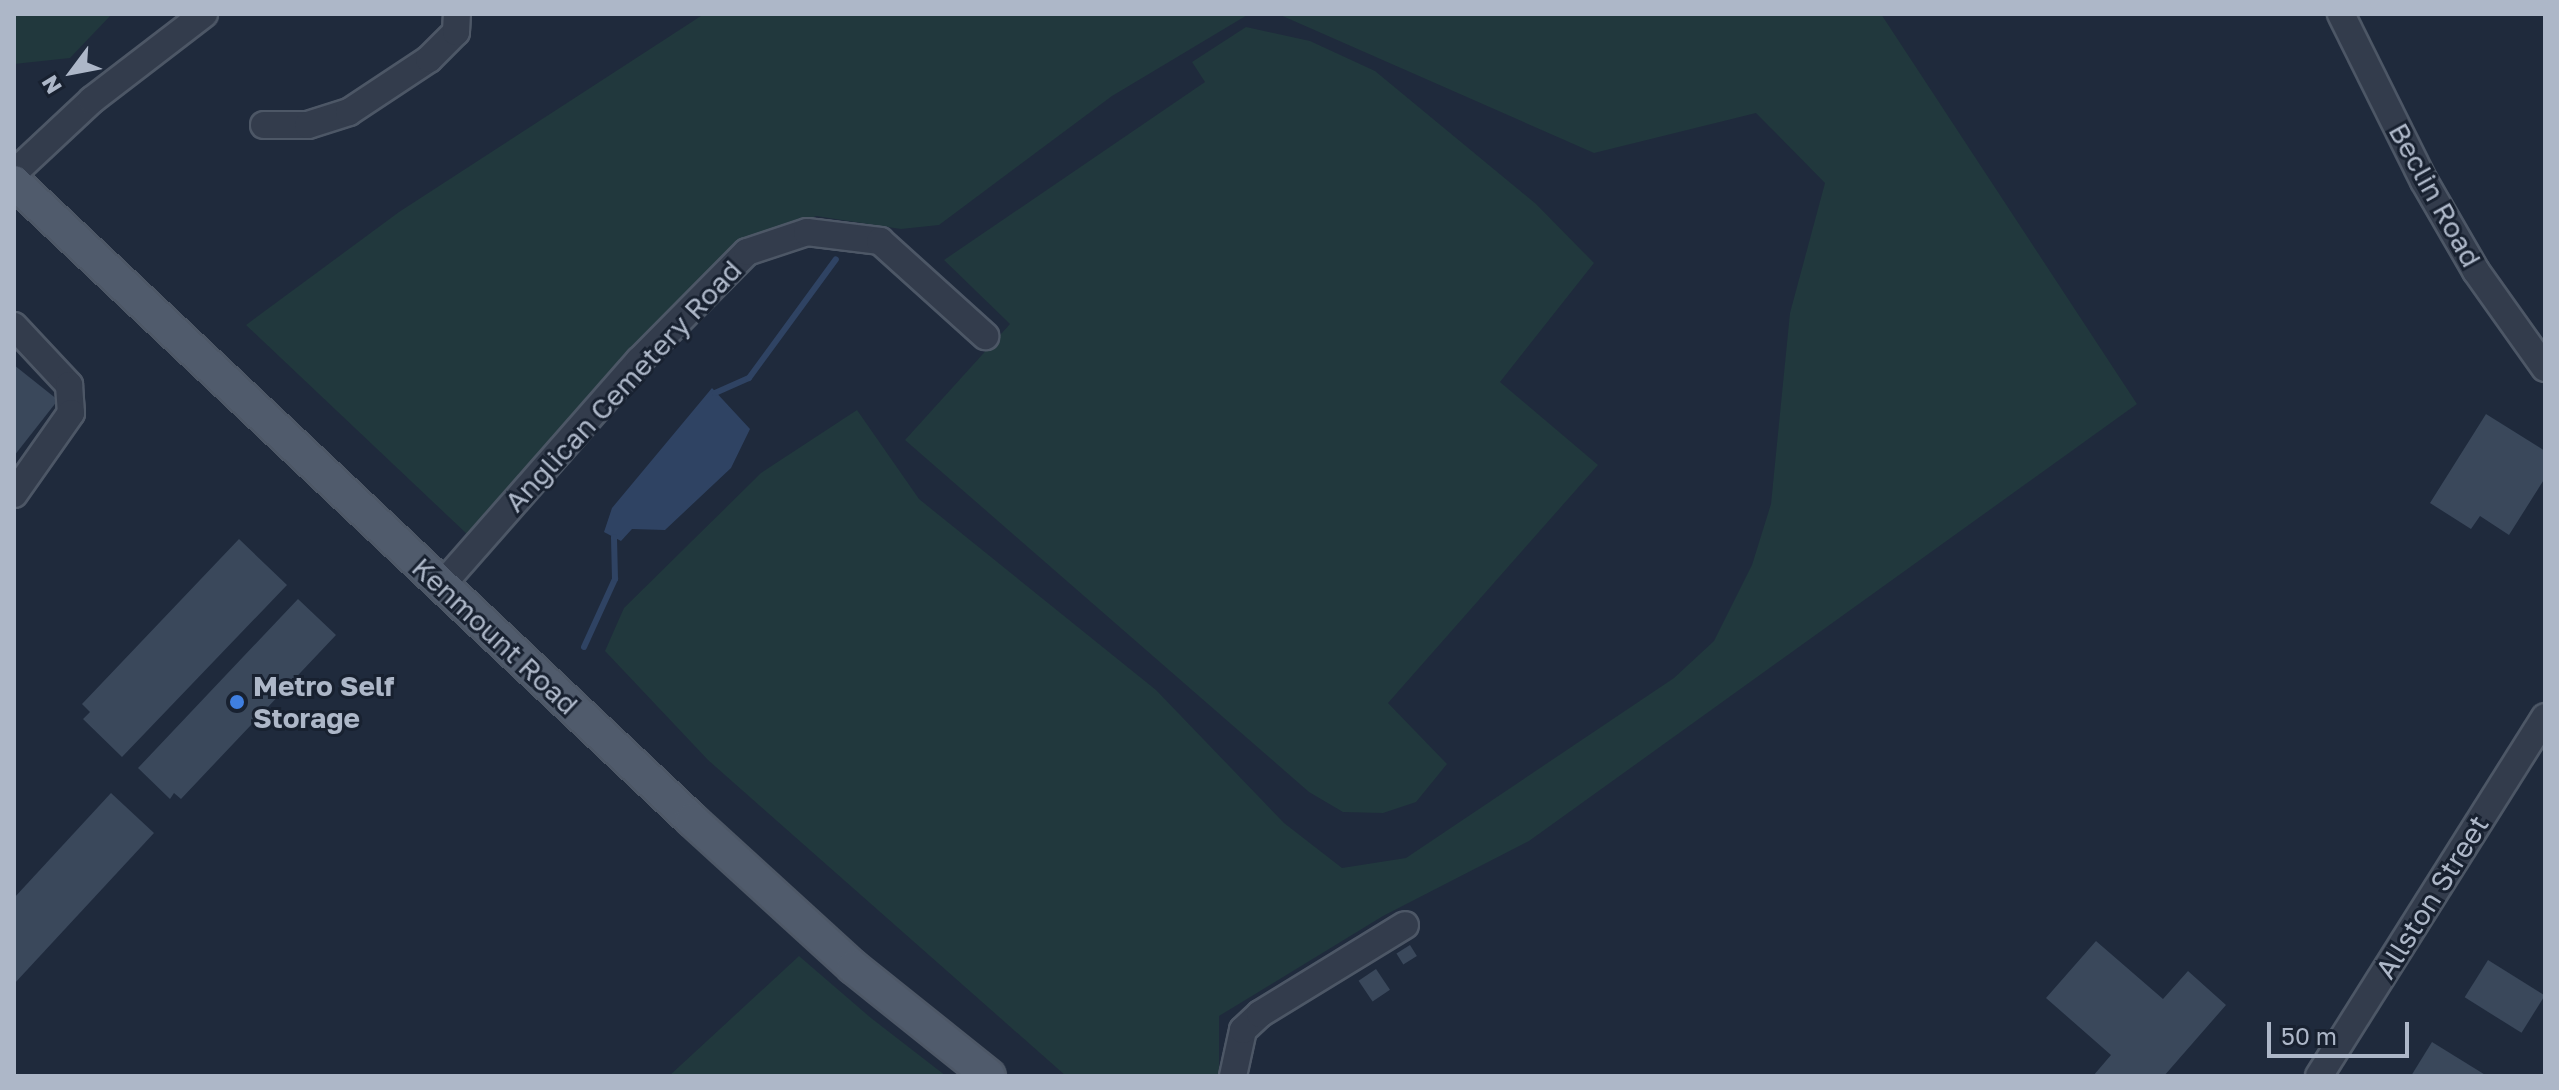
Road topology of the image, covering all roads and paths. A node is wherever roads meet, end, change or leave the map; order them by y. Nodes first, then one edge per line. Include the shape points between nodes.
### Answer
1 (457, 14) edge
2 (2341, 14) edge
3 (190, 18) edge
4 (264, 125) dead end
5 (14, 173) edge
6 (14, 182) edge
7 (14, 326) edge
8 (985, 336) dead end
9 (2545, 368) edge
10 (14, 494) edge
11 (441, 586) junction
12 (2545, 717) edge
13 (1405, 925) dead end
14 (989, 1076) edge
15 (1233, 1076) edge
16 (2319, 1076) edge

1 - 4 street via 456,32 429,59 349,112 308,125
2 - 9 street, Beclin Road via 2424,181 2476,271
3 - 5 street
6 - 11 main road, Kenmount Road
7 - 10 street via 69,385 71,413
8 - 11 street, Anglican Cemetery Road via 880,241 807,232 747,252 639,361
11 - 14 main road, Kenmount Road via 853,967
12 - 16 street, Allston Street
13 - 15 street via 1260,1014 1243,1030

